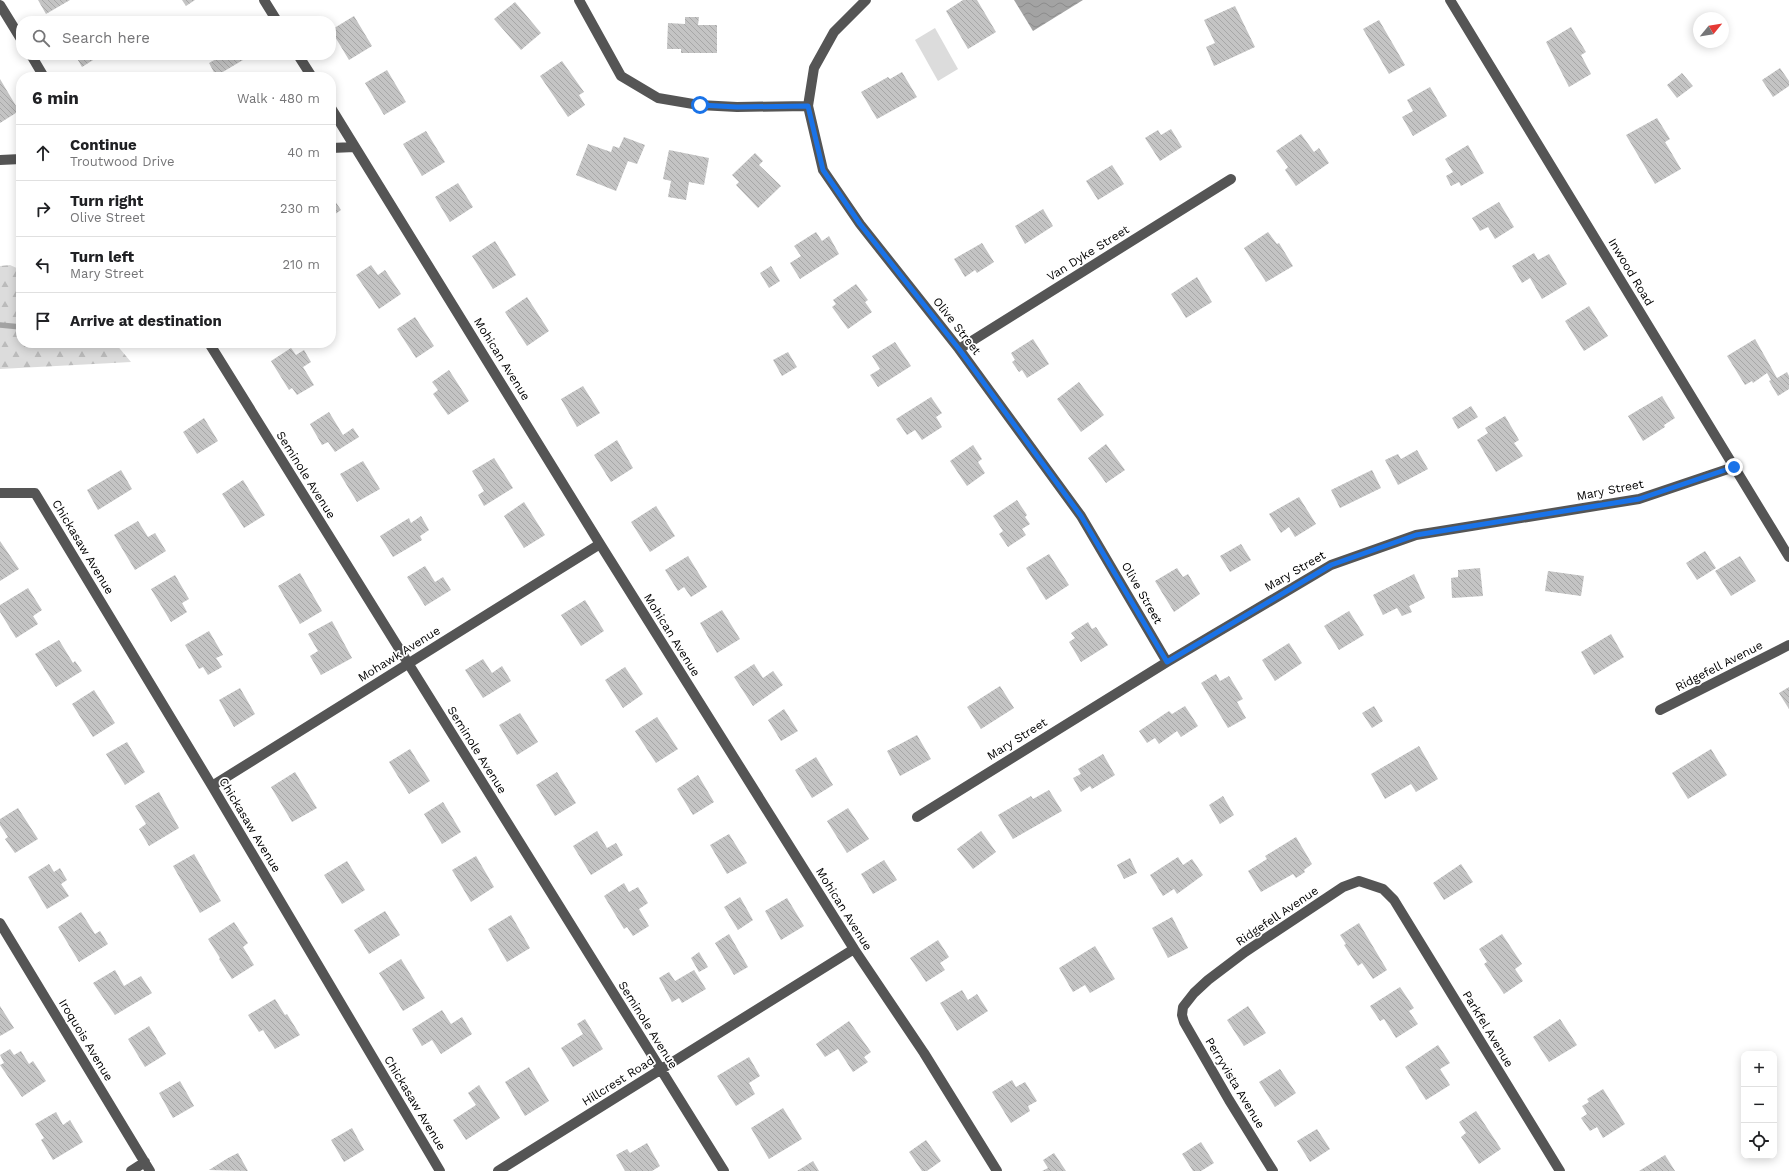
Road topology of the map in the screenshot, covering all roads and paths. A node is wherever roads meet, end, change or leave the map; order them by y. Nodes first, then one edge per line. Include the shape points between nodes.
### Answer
1 (264, 0) edge
2 (579, 0) edge
3 (866, 0) edge
4 (1450, 0) edge
5 (0, 5) edge
6 (274, 16) edge
7 (16, 31) edge
8 (33, 60) edge
9 (301, 60) edge
10 (41, 72) edge
11 (309, 72) edge
12 (808, 106) junction
13 (336, 116) edge
14 (355, 147) junction
15 (336, 148) edge
16 (0, 160) edge
17 (16, 160) edge
18 (1231, 179) dead end
19 (212, 348) edge
20 (959, 349) junction
21 (1734, 467) junction
22 (0, 493) edge
23 (600, 544) junction
24 (1789, 557) edge
25 (1789, 645) edge
26 (1167, 662) junction
27 (408, 664) junction
28 (1660, 710) dead end
29 (212, 786) junction
30 (917, 817) dead end
31 (1394, 900) joint
32 (0, 923) edge
33 (854, 949) junction
34 (1183, 1007) joint
35 (661, 1070) junction
36 (148, 1167) edge
37 (131, 1171) edge
38 (440, 1171) edge
39 (498, 1171) edge
40 (724, 1171) edge
41 (997, 1171) edge
42 (1273, 1171) edge
43 (1560, 1171) edge

1 - 6 street
2 - 12 street via 621,76 658,98 700,105 737,107
3 - 12 street, Olive Street via 834,32 814,68
4 - 21 street, Inwood Road
5 - 7 street
8 - 10 street
9 - 11 street
12 - 20 street, Olive Street via 823,170 860,224
13 - 14 street, Mohican Avenue
14 - 15 street
14 - 23 street, Mohican Avenue
16 - 17 street
18 - 20 street, Van Dyke Street
19 - 27 street, Seminole Avenue
20 - 26 street, Olive Street via 1081,516
21 - 24 street, Inwood Road
21 - 26 street, Mary Street via 1639,499 1416,535 1331,565
22 - 29 street, Chickasaw Avenue via 35,493
23 - 27 street, Mohawk Avenue
23 - 33 street, Mohican Avenue
25 - 28 street, Ridgefell Avenue
26 - 30 street, Mary Street
27 - 29 street, Mohawk Avenue
27 - 35 street, Seminole Avenue
29 - 38 street, Chickasaw Avenue
31 - 34 street, Ridgefell Avenue via 1383,889 1360,881 1343,887 1245,952 1194,993
31 - 43 street, Parkfel Avenue
32 - 36 street, Iroquois Avenue
33 - 35 street, Hillcrest Road
33 - 41 street, Mohican Avenue via 924,1053
34 - 42 street, Perryvista Avenue via 1184,1022
35 - 39 street, Hillcrest Road
35 - 40 street, Seminole Avenue
36 - 37 street

